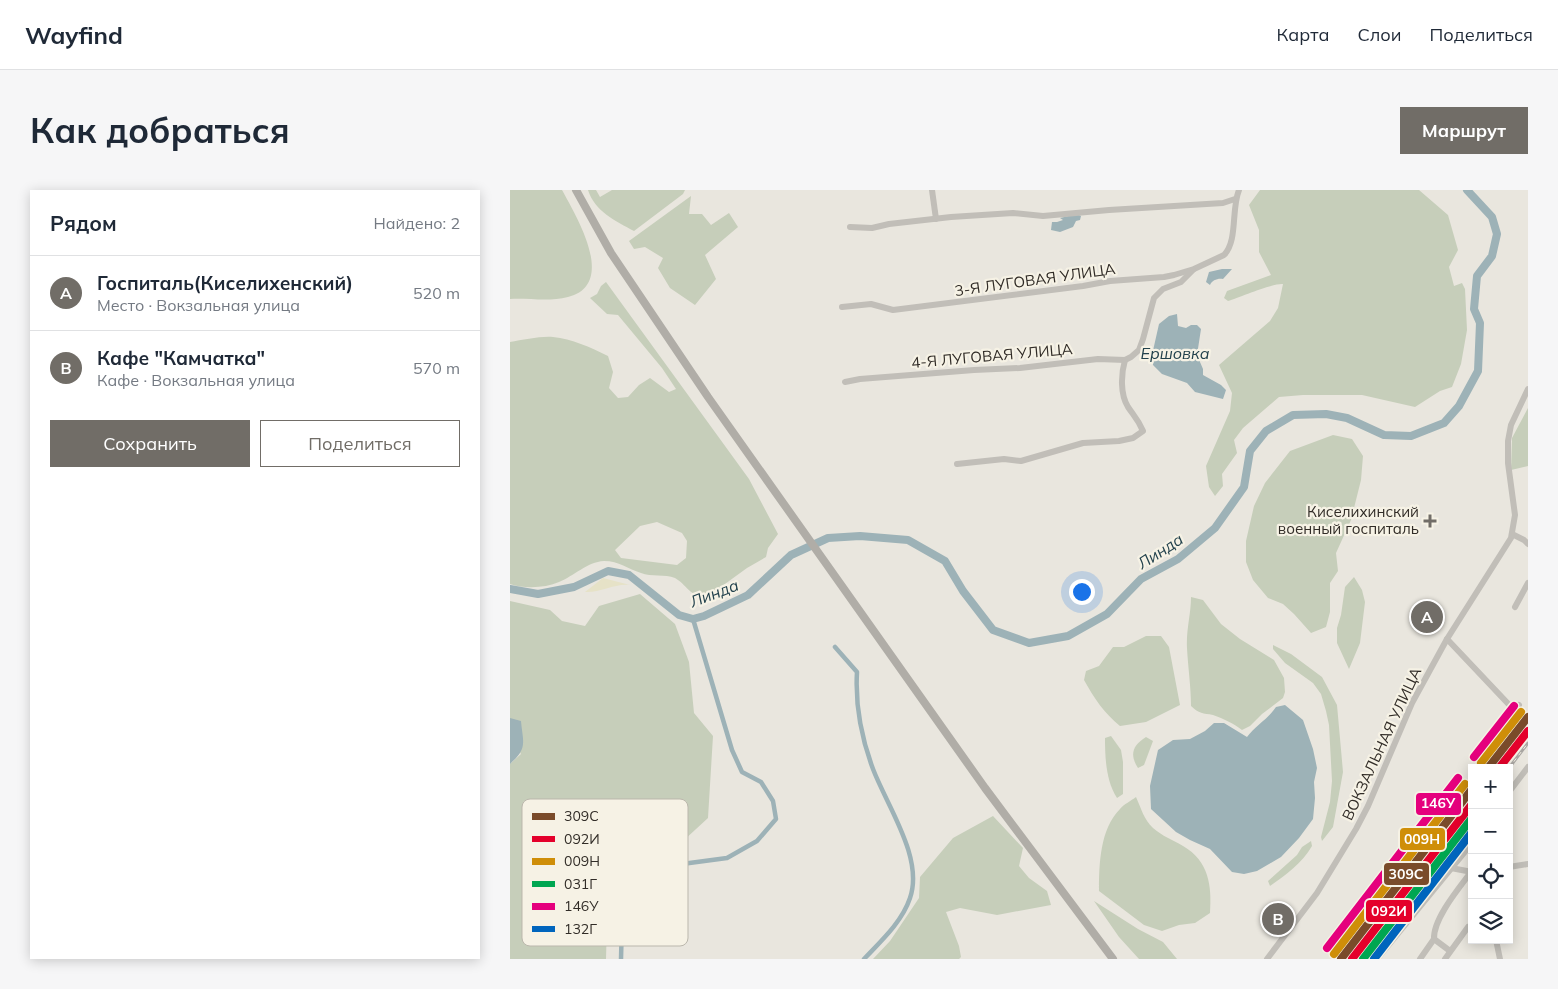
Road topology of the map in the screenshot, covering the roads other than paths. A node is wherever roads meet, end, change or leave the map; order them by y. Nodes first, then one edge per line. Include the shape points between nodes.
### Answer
1 (576, 190) edge
2 (932, 190) edge
3 (1240, 190) edge
4 (1236, 199) junction
5 (936, 219) junction
6 (850, 227) dead end
7 (1194, 269) junction
8 (842, 307) dead end
9 (1125, 360) junction
10 (845, 382) dead end
11 (1528, 389) edge
12 (957, 464) dead end
13 (1512, 534) junction
14 (1528, 544) edge
15 (1528, 583) edge
16 (1515, 606) dead end
17 (1447, 639) junction
18 (1519, 705) dead end
19 (1528, 767) edge
20 (1513, 787) edge
21 (1468, 848) edge
22 (1528, 864) edge
23 (1513, 866) edge
24 (1451, 868) junction
25 (1468, 871) edge
26 (1468, 876) edge
27 (1468, 926) dead end
28 (1434, 939) junction
29 (1497, 944) edge
30 (1450, 951) junction
31 (1379, 956) edge
32 (1114, 959) edge
33 (1267, 959) edge
34 (1388, 959) edge
35 (1420, 959) edge
36 (1445, 959) edge
37 (1500, 959) edge

1 - 32 main road via 631,285 834,576 985,788
2 - 5 street
3 - 4 street
4 - 5 street via 1044,216 1018,213
4 - 7 street, 3-Я ЛУГОВАЯ УЛИЦА via 1228,251
5 - 6 street via 872,228
7 - 8 street, 3-Я ЛУГОВАЯ УЛИЦА via 1164,277 1110,281 949,304 893,310 871,304
7 - 9 street via 1181,282 1163,288 1154,298 1139,350
9 - 10 street, 4-Я ЛУГОВАЯ УЛИЦА via 1098,359 1029,368
9 - 12 street via 1122,372 1124,392 1128,406 1143,431 1133,438 1083,443 1021,460
11 - 13 street, ВОКЗАЛЬНАЯ УЛИЦА via 1511,425 1508,441 1515,515
13 - 14 street
13 - 17 street, ВОКЗАЛЬНАЯ УЛИЦА
15 - 16 street
17 - 18 street via 1515,710
17 - 33 street, ВОКЗАЛЬНАЯ УЛИЦА via 1412,703 1356,829 1316,892
19 - 20 street
21 - 24 street
22 - 23 street
24 - 25 street
24 - 31 street
26 - 28 street via 1449,901 1433,932
27 - 30 street
28 - 30 street
28 - 35 street
29 - 37 street
30 - 36 street
31 - 34 street

